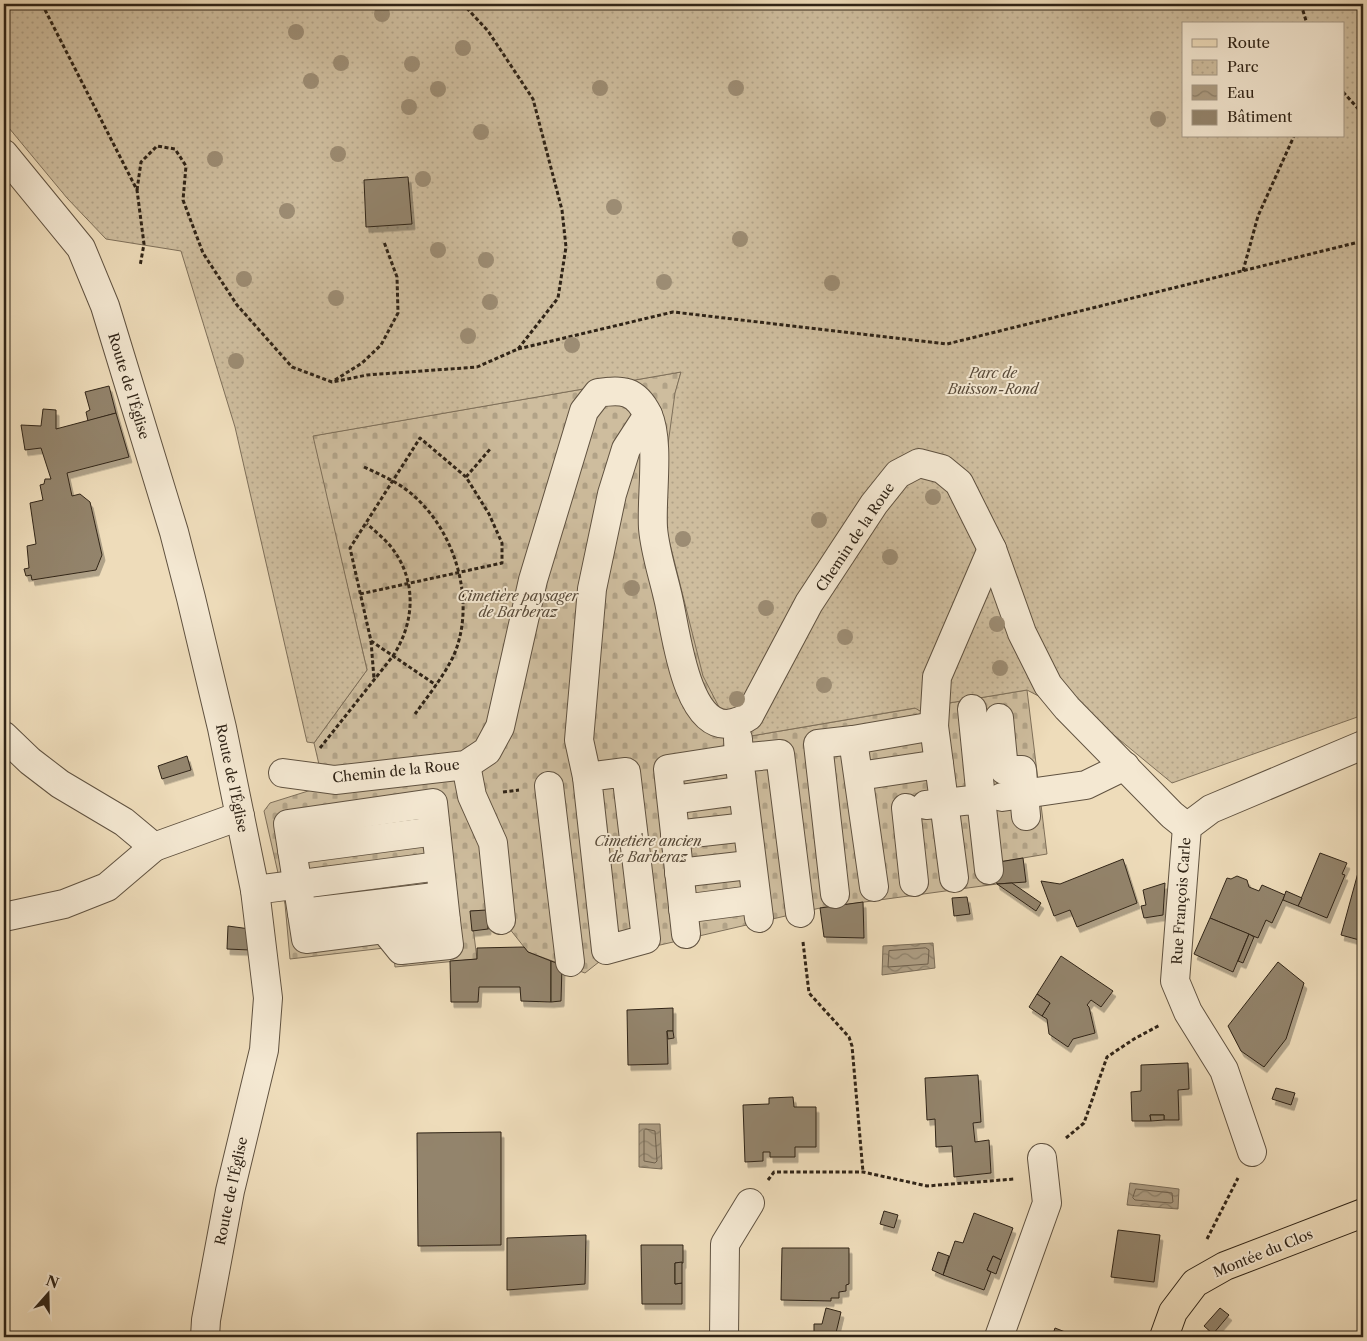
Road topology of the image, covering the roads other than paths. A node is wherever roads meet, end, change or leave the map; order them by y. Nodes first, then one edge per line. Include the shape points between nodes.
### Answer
1 (4, 154) edge
2 (4, 180) edge
3 (70, 234) junction
4 (648, 415) junction
5 (992, 549) junction
6 (972, 709) dead end
7 (999, 718) dead end
8 (735, 723) junction
9 (934, 726) junction
10 (4, 736) edge
11 (853, 740) junction
12 (1363, 745) edge
13 (739, 758) junction
14 (466, 764) junction
15 (939, 764) junction
16 (1125, 766) junction
17 (283, 773) road end
18 (587, 773) junction
19 (859, 776) junction
20 (549, 786) dead end
21 (731, 792) dead end
22 (672, 800) junction
23 (1008, 801) junction
24 (358, 814) junction
25 (846, 815) junction
26 (240, 816) junction
27 (1187, 826) junction
28 (436, 831) junction
29 (675, 835) junction
30 (362, 841) junction
31 (154, 846) junction
32 (292, 850) junction
33 (440, 866) junction
34 (740, 866) dead end
35 (989, 870) dead end
36 (679, 873) junction
37 (367, 874) junction
38 (954, 878) dead end
39 (914, 882) dead end
40 (297, 883) junction
41 (874, 888) dead end
42 (255, 890) junction
43 (835, 894) dead end
44 (444, 909) junction
45 (800, 913) road end
46 (4, 917) edge
47 (501, 920) dead end
48 (377, 921) junction
49 (570, 962) dead end
50 (1252, 1152) road end
51 (1042, 1158) road end
52 (750, 1203) road end
53 (1363, 1213) edge
54 (205, 1337) edge
55 (724, 1337) edge
56 (999, 1337) edge
57 (1164, 1337) edge

1 - 3 street, Route de l'Église
2 - 3 street, Route de l'Église
3 - 26 street, Route de l'Église via 81,248 105,306 174,532
4 - 8 street, Chemin de la Roue via 653,435 653,530 686,682 701,710 720,724
4 - 14 street, Chemin de la Roue via 636,397 619,390 598,393 584,411 532,580 500,726 487,751
4 - 18 street via 626,449 612,494 592,589 579,740
5 - 8 street, Chemin de la Roue via 958,483 942,469 919,463 898,474 874,504 809,604 749,716
5 - 9 street via 937,677
5 - 16 street, Chemin de la Roue via 1022,633 1048,685
6 - 23 street
7 - 23 street via 1004,770 1022,770
8 - 13 street
9 - 11 street
9 - 15 street
10 - 31 street via 60,784 124,822
11 - 19 street
11 - 25 street via 818,744
12 - 27 street, Rue François Carle via 1211,809
13 - 22 street via 668,769
13 - 25 street
13 - 25 street via 780,754
14 - 17 street, Chemin de la Roue via 335,780
14 - 47 street via 472,796 493,843
15 - 19 street
15 - 25 street
16 - 23 street via 1086,785
16 - 27 street, Chemin de la Roue via 1172,815
18 - 18 street via 626,772 646,938 606,950
19 - 25 street
20 - 49 street
21 - 22 street
22 - 29 street
23 - 25 street
23 - 35 street
24 - 28 street via 432,804
24 - 30 street
24 - 32 street via 288,824
25 - 29 street
25 - 36 street via 751,909 685,921
25 - 38 street
25 - 39 street
25 - 41 street
25 - 43 street
25 - 45 street
26 - 31 street
26 - 42 street, Route de l'Église
27 - 50 street, Rue François Carle via 1175,981 1188,1012 1224,1070
28 - 30 street
28 - 33 street
29 - 36 street
30 - 32 street
30 - 37 street
31 - 46 street via 107,887 64,904
32 - 40 street
33 - 37 street
33 - 44 street
34 - 36 street
37 - 40 street
37 - 48 street
40 - 42 street
40 - 48 street via 302,913
42 - 54 street, Route de l'Église via 268,998 264,1050 230,1190
44 - 48 street
44 - 48 street via 449,945 401,950
51 - 56 street via 1047,1202
52 - 55 street via 725,1244
53 - 57 main road, Montée du Clos via 1225,1266 1195,1283 1173,1312

